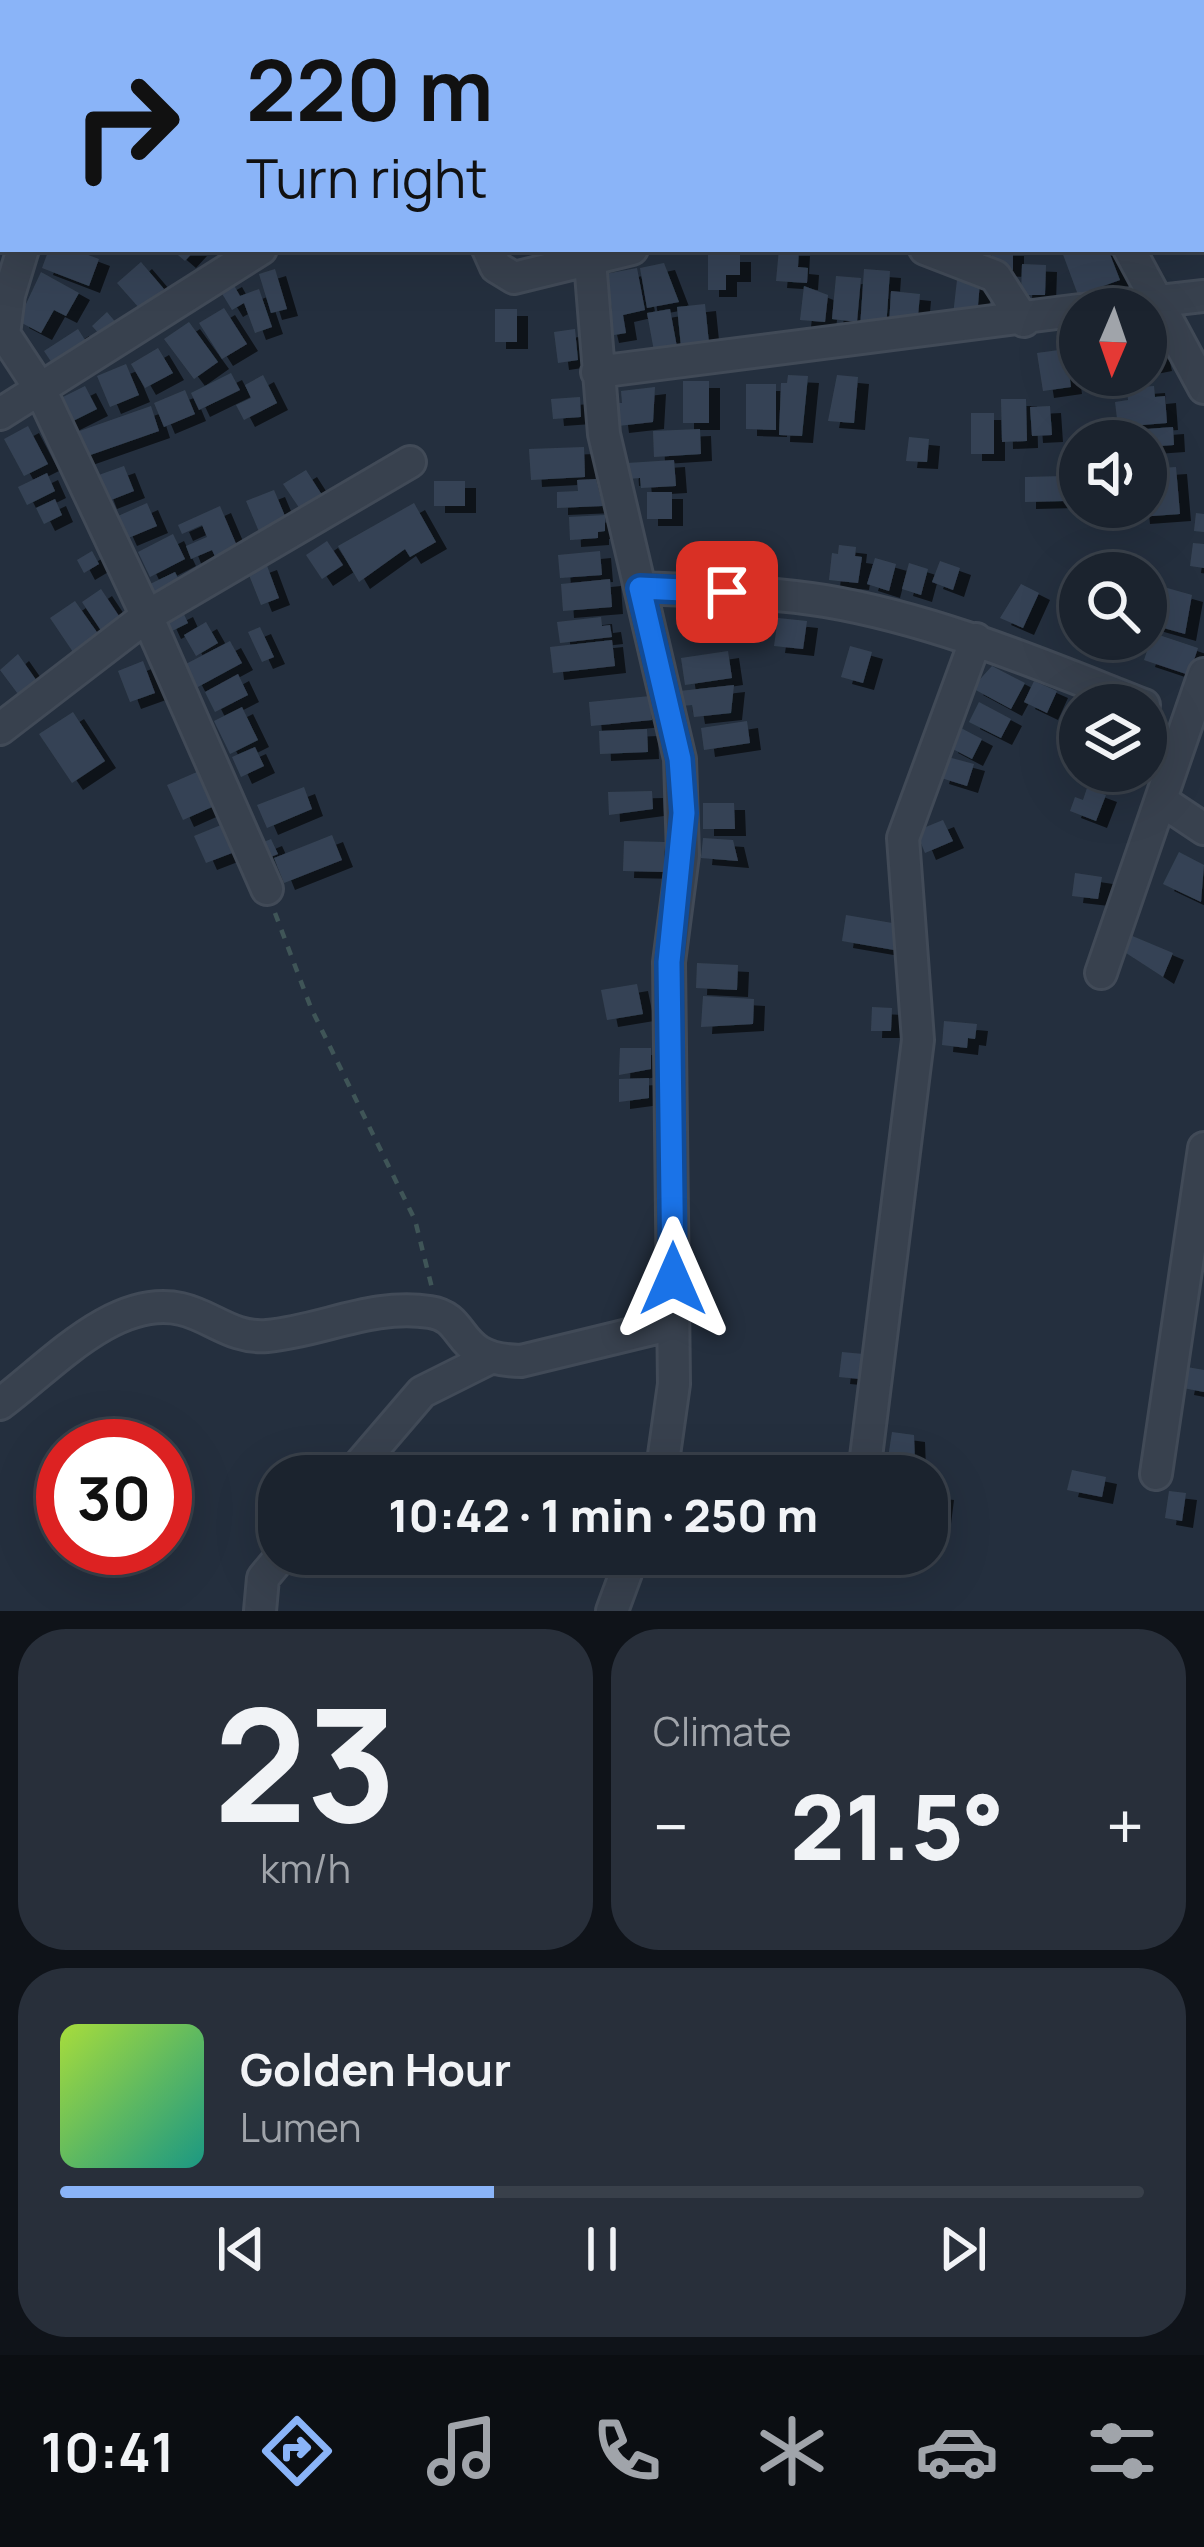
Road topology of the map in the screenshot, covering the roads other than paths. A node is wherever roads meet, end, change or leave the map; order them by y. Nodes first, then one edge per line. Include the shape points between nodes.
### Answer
1 (22, 252) edge
2 (256, 252) edge
3 (489, 252) edge
4 (934, 252) edge
5 (1131, 252) edge
6 (589, 256) edge
7 (1150, 288) edge
8 (1204, 296) edge
9 (1167, 299) edge
10 (1059, 315) edge
11 (1167, 319) edge
12 (1024, 321) junction
13 (2, 322) edge
14 (597, 372) junction
15 (39, 387) junction
16 (1204, 388) edge
17 (0, 414) edge
18 (410, 461) dead end
19 (640, 588) junction
20 (147, 616) junction
21 (976, 639) junction
22 (1204, 674) edge
23 (1091, 684) edge
24 (1167, 714) edge
25 (1189, 723) junction
26 (0, 729) edge
27 (1162, 801) junction
28 (1204, 830) edge
29 (267, 889) road end
30 (1101, 973) dead end
31 (1204, 1148) edge
32 (673, 1324) junction
33 (488, 1359) junction
34 (0, 1404) edge
35 (368, 1455) edge
36 (665, 1455) edge
37 (866, 1455) edge
38 (1156, 1474) dead end
39 (266, 1575) edge
40 (626, 1575) edge
41 (260, 1611) edge
42 (613, 1611) edge

1 - 13 street
2 - 15 street
3 - 6 street via 514,278
4 - 12 street via 995,276
5 - 7 street
6 - 14 street
8 - 9 street
10 - 12 street
11 - 16 street
12 - 14 street
13 - 15 street
14 - 19 street via 615,494
15 - 17 street
15 - 20 street
18 - 20 street
19 - 21 street via 824,601
19 - 32 street via 680,759 684,813 669,962
20 - 26 street
20 - 29 street
21 - 23 street
21 - 37 street via 902,838 918,1040
22 - 25 street
24 - 25 street
25 - 27 street
27 - 28 street
27 - 30 street
31 - 38 street
32 - 33 street via 521,1361
32 - 36 street
33 - 34 street via 433,1312 368,1312 266,1336 235,1334 170,1306 111,1320
33 - 35 street via 422,1392
39 - 41 street
40 - 42 street

